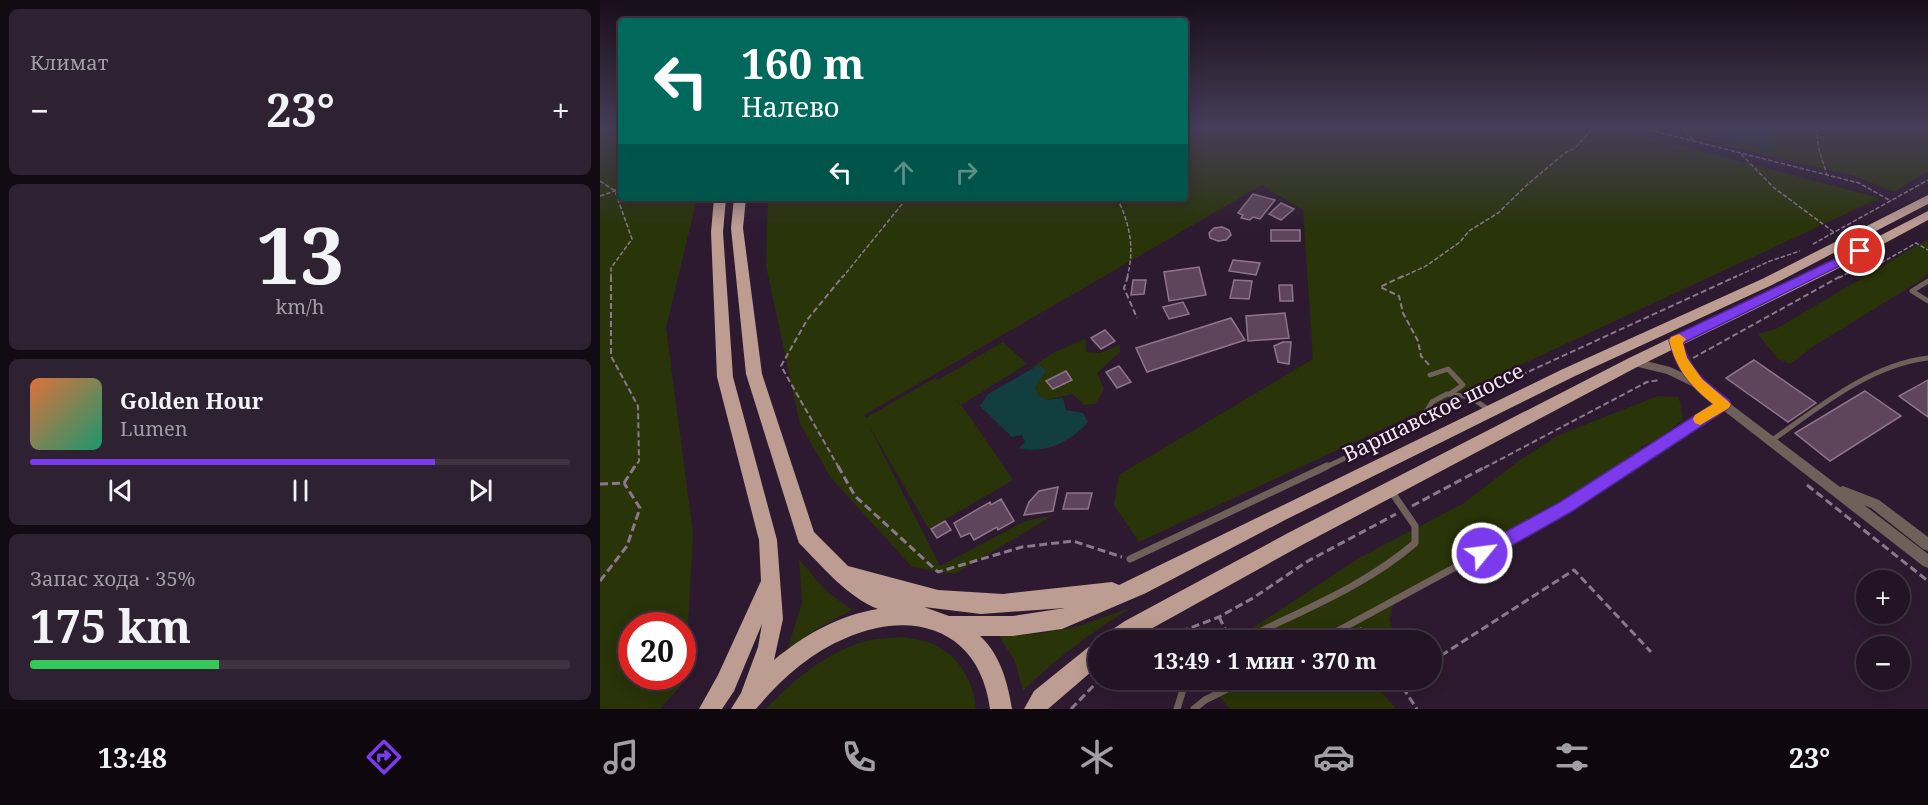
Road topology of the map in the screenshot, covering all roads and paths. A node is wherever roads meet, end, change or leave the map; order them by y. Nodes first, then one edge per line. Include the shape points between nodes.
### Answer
1 (1555, 161) edge
2 (1747, 161) edge
3 (1770, 161) edge
4 (1823, 161) edge
5 (1827, 175) junction
6 (1928, 180) edge
7 (600, 181) edge
8 (618, 187) edge
9 (615, 191) junction
10 (600, 196) edge
11 (618, 199) edge
12 (1928, 199) edge
13 (619, 201) edge
14 (720, 201) edge
15 (740, 201) edge
16 (906, 201) edge
17 (1118, 201) edge
18 (1892, 202) junction
19 (1928, 215) edge
20 (1835, 233) junction
21 (1810, 246) dead end
22 (1802, 250) dead end
23 (1928, 250) edge
24 (1928, 281) edge
25 (1928, 301) edge
26 (1137, 318) dead end
27 (1675, 340) junction
28 (1928, 358) edge
29 (1634, 362) junction
30 (1683, 364) junction
31 (1433, 374) joint
32 (1665, 380) dead end
33 (1696, 383) junction
34 (1451, 393) junction
35 (1474, 396) junction
36 (1724, 404) junction
37 (1491, 411) junction
38 (1771, 441) junction
39 (1801, 481) dead end
40 (624, 483) junction
41 (600, 484) edge
42 (1830, 486) junction
43 (1390, 489) junction
44 (1406, 509) junction
45 (1914, 534) junction
46 (1902, 542) junction
47 (1928, 545) edge
48 (1130, 560) joint
49 (1928, 562) edge
50 (838, 570) junction
51 (600, 581) edge
52 (1928, 581) edge
53 (769, 584) junction
54 (1139, 586) junction
55 (1219, 617) junction
56 (1356, 622) junction
57 (939, 623) junction
58 (1130, 630) edge
59 (1185, 630) edge
60 (1226, 630) edge
61 (1264, 630) edge
62 (1340, 630) edge
63 (1362, 630) edge
64 (1651, 652) dead end
65 (1442, 655) edge
66 (1088, 660) edge
67 (1089, 690) edge
68 (1183, 690) edge
69 (1225, 690) edge
70 (1404, 690) edge
71 (746, 703) edge
72 (710, 709) edge
73 (1001, 709) edge
74 (1035, 709) edge
75 (1071, 709) edge
76 (1177, 709) edge
77 (1194, 709) edge
78 (1417, 709) edge

1 - 31 path via 1498,213 1469,231 1460,243 1426,266 1380,287 1399,296 1399,308 1422,346 1421,356
2 - 20 path
3 - 5 path
4 - 5 path
5 - 18 path via 1859,183
6 - 18 path
7 - 9 path
8 - 9 path
9 - 10 path
9 - 11 path
12 - 37 main road, Варшавское шоссе via 1767,282
13 - 40 path via 632,239 611,268 611,356 638,406 639,461
14 - 53 main road via 717,232 724,377 768,540
15 - 50 main road via 737,228 754,374 806,537
16 - 48 path via 807,320 781,366 855,496 938,572 1022,547 1073,541
17 - 26 path via 1134,248 1124,288
18 - 20 path
19 - 27 main road via 1830,267
20 - 21 path
22 - 35 path
23 - 30 path via 1916,243 1874,267 1842,275
24 - 25 lane via 1912,291
27 - 29 main road
27 - 30 street
28 - 38 lane via 1917,358 1858,383
29 - 33 street via 1670,371
29 - 43 main road
30 - 33 street
31 - 34 lane via 1448,369 1463,385
32 - 44 path via 1647,382
33 - 36 street
34 - 35 lane
34 - 48 lane via 1432,402 1419,423
35 - 37 lane
36 - 38 street
36 - 56 lane via 1566,507
37 - 54 main road, Варшавское шоссе
38 - 42 street
39 - 52 path
40 - 41 path
40 - 51 path via 639,508 627,546
42 - 45 street via 1875,504
42 - 46 street
43 - 44 lane
43 - 58 main road
44 - 55 path via 1308,561
44 - 61 lane via 1415,526 1415,543 1398,559
45 - 46 street
45 - 47 street
46 - 49 street
50 - 54 main road via 889,589 940,601 1002,604
50 - 57 main road via 870,596
53 - 71 main road via 773,619 770,638
53 - 72 main road via 726,683
54 - 57 main road, Варшавское шоссе via 1062,618 1013,626
55 - 59 path
55 - 60 path
56 - 62 lane
56 - 63 path
57 - 71 main road, Варшавское шоссе via 887,617 840,630 793,658
57 - 73 main road via 965,636 985,658 998,687
64 - 65 path via 1574,570
66 - 74 main road
67 - 75 path
68 - 76 lane
69 - 77 lane
70 - 78 path

